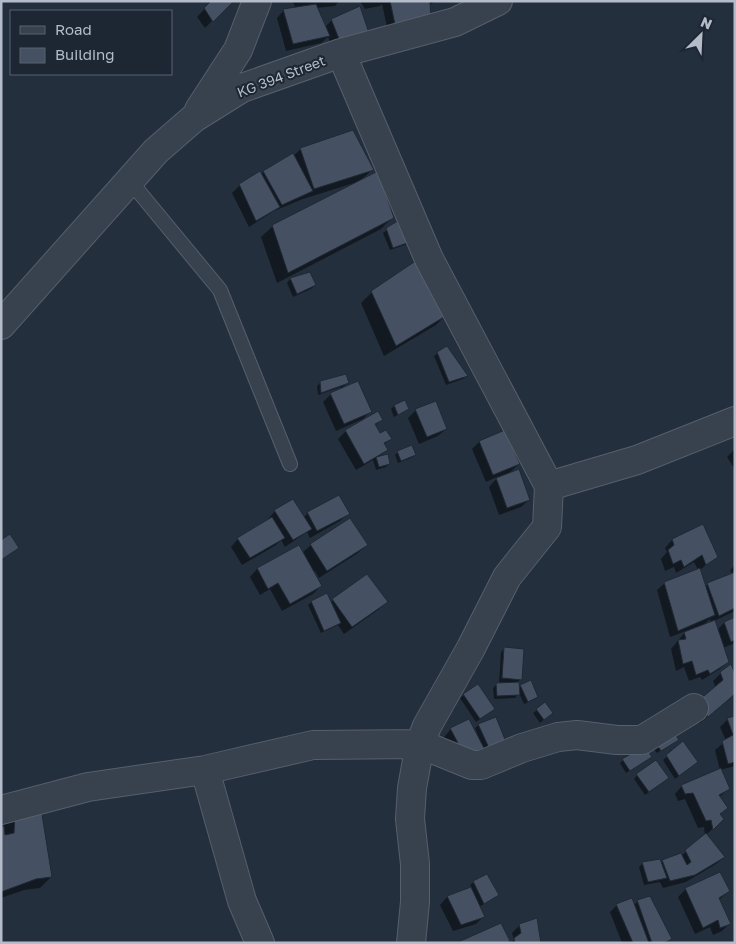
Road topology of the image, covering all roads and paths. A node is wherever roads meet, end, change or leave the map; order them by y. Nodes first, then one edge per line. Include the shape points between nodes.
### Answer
1 (257, 1) edge
2 (498, 1) edge
3 (341, 53) junction
4 (194, 118) junction
5 (130, 181) junction
6 (1, 325) edge
7 (735, 421) edge
8 (290, 464) dead end
9 (549, 486) junction
10 (694, 708) dead end
11 (420, 744) junction
12 (205, 770) junction
13 (1, 810) edge
14 (260, 943) edge
15 (410, 943) edge

1 - 4 street via 238,50
2 - 3 street, KG 394 Street via 455,22
3 - 4 street, KG 394 Street via 242,88
3 - 9 street via 429,259
4 - 5 street, KG 394 Street via 156,151
5 - 6 street, KG 394 Street
5 - 8 lane via 220,290
7 - 9 street via 637,460
9 - 11 street via 547,527 507,577 426,726
10 - 11 street via 642,740 577,735 558,737 481,765 472,765
11 - 12 street via 313,746
11 - 15 street via 410,819 415,864
12 - 13 street via 88,787
12 - 14 street via 242,901

